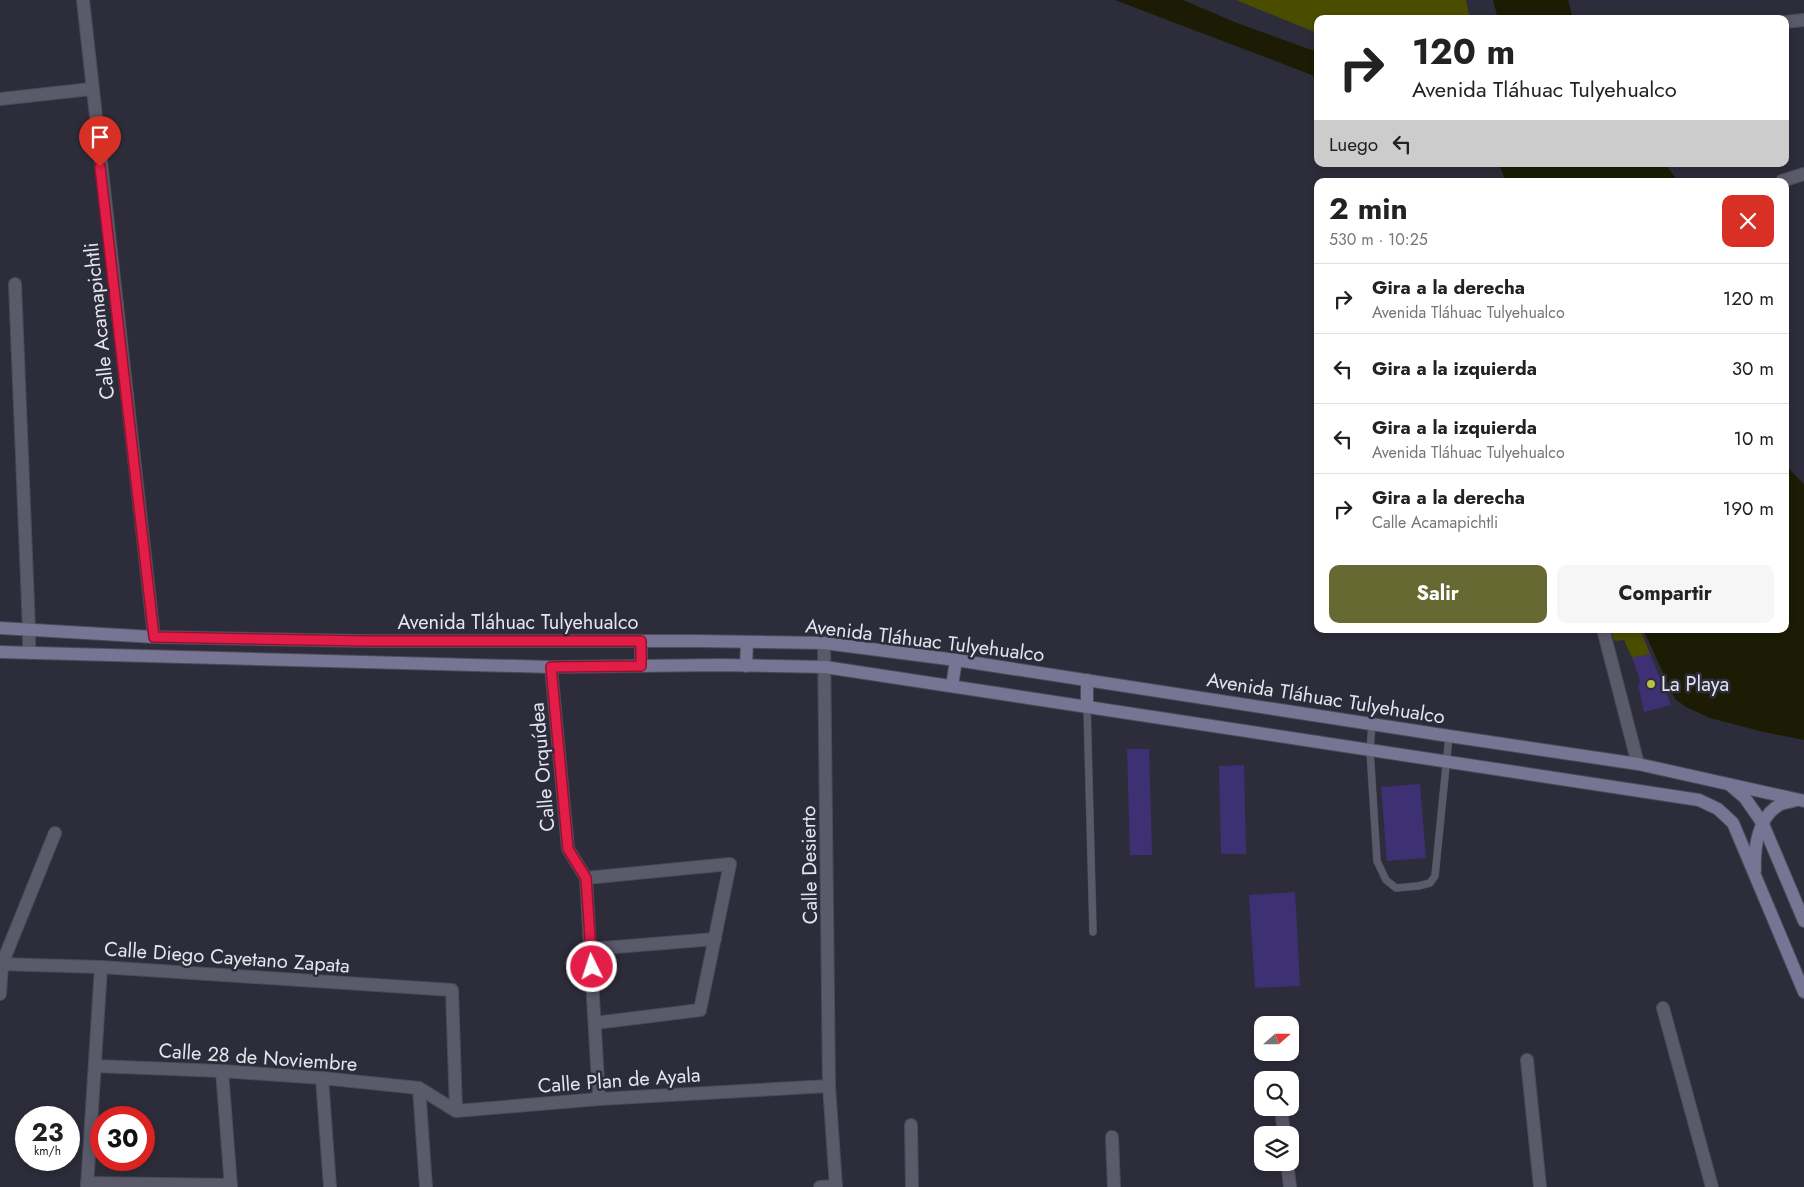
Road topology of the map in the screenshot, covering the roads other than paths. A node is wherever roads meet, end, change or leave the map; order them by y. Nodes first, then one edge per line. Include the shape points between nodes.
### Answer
1 (83, 0) edge
2 (1804, 20) edge
3 (1789, 22) edge
4 (91, 89) junction
5 (0, 99) edge
6 (1804, 174) edge
7 (1789, 179) edge
8 (15, 284) dead end
9 (0, 628) edge
10 (29, 629) junction
11 (1604, 633) edge
12 (154, 637) junction
13 (366, 641) junction
14 (641, 641) junction
15 (747, 642) junction
16 (824, 643) junction
17 (0, 652) edge
18 (29, 653) junction
19 (956, 660) junction
20 (367, 662) junction
21 (641, 666) junction
22 (746, 666) junction
23 (551, 667) junction
24 (825, 667) junction
25 (1088, 680) junction
26 (952, 686) junction
27 (1087, 706) junction
28 (1372, 724) junction
29 (1449, 736) junction
30 (1370, 750) junction
31 (1445, 762) junction
32 (1638, 764) junction
33 (1729, 784) junction
34 (1801, 800) edge
35 (1763, 824) junction
36 (55, 833) dead end
37 (586, 878) junction
38 (1756, 878) junction
39 (1804, 921) edge
40 (1093, 932) dead end
41 (715, 939) junction
42 (590, 949) junction
43 (1, 964) edge
44 (102, 967) junction
45 (1804, 992) edge
46 (0, 994) edge
47 (1663, 1008) dead end
48 (595, 1023) junction
49 (1527, 1060) dead end
50 (95, 1066) junction
51 (222, 1071) junction
52 (322, 1078) junction
53 (829, 1086) junction
54 (419, 1088) junction
55 (600, 1099) junction
56 (456, 1111) junction
57 (911, 1125) dead end
58 (1112, 1137) dead end
59 (1288, 1171) edge
60 (87, 1185) edge
61 (231, 1186) edge
62 (330, 1187) edge
63 (426, 1187) edge
64 (820, 1187) edge
65 (836, 1187) edge
66 (912, 1187) edge
67 (1114, 1187) edge
68 (1290, 1187) edge
69 (1540, 1187) edge
70 (1712, 1187) edge

1 - 4 street, Calle Acamapichtli
2 - 3 street
4 - 5 street
4 - 12 street, Calle Acamapichtli
6 - 7 street
8 - 10 street
9 - 10 main road, Avenida Tláhuac Tulyehualco
10 - 12 main road, Avenida Tláhuac Tulyehualco
10 - 18 street
11 - 32 street
12 - 13 main road, Avenida Tláhuac Tulyehualco
13 - 14 main road, Avenida Tláhuac Tulyehualco
13 - 20 main road
14 - 15 main road, Avenida Tláhuac Tulyehualco
14 - 21 main road
15 - 16 main road, Avenida Tláhuac Tulyehualco
15 - 22 main road
16 - 19 main road, Avenida Tláhuac Tulyehualco
16 - 24 street, Calle Desierto
17 - 18 main road, Avenida Tláhuac Tulyehualco
18 - 20 main road, Avenida Tláhuac Tulyehualco
19 - 25 main road, Avenida Tláhuac Tulyehualco
19 - 26 main road
20 - 23 main road, Avenida Tláhuac Tulyehualco
21 - 22 main road, Avenida Tláhuac Tulyehualco
21 - 23 main road, Avenida Tláhuac Tulyehualco
22 - 24 main road, Avenida Tláhuac Tulyehualco
23 - 37 street, Calle Orquídea via 568,849
24 - 26 main road, Avenida Tláhuac Tulyehualco
24 - 53 street, Calle Desierto
25 - 27 main road
25 - 28 main road, Avenida Tláhuac Tulyehualco
26 - 27 main road, Avenida Tláhuac Tulyehualco
27 - 30 main road, Avenida Tláhuac Tulyehualco
27 - 40 lane
28 - 29 main road, Avenida Tláhuac Tulyehualco
28 - 30 lane
29 - 31 lane
29 - 32 main road, Avenida Tláhuac Tulyehualco
30 - 31 main road, Avenida Tláhuac Tulyehualco
30 - 31 lane via 1377,861 1386,880 1396,888 1430,883 1435,876
31 - 38 main road, Avenida Tláhuac Tulyehualco via 1699,800 1718,809 1733,823
32 - 33 main road, Avenida Tláhuac Tulyehualco
33 - 34 main road, Avenida Tláhuac Tulyehualco
33 - 35 main road via 1745,798
34 - 35 main road via 1782,804
35 - 38 main road via 1755,856
35 - 39 main road
36 - 43 street
37 - 41 street via 730,864
37 - 42 street, Calle Orquídea
38 - 45 main road
41 - 42 street
41 - 48 street via 700,1010
42 - 48 street, Calle Orquídea
43 - 44 street, Calle Diego Cayetano Zapata
43 - 46 street
44 - 50 street
44 - 56 street, Calle Diego Cayetano Zapata via 452,990
47 - 70 street
48 - 55 street, Calle Orquídea
49 - 69 street
50 - 51 street, Calle 28 de Noviembre
50 - 60 street
51 - 52 street, Calle 28 de Noviembre
51 - 61 street
52 - 54 street, Calle 28 de Noviembre
52 - 62 street
53 - 55 street, Calle Plan de Ayala
53 - 65 street, Calle Desierto
54 - 56 street
54 - 63 street
55 - 56 street, Calle Plan de Ayala
57 - 66 street
58 - 67 street
59 - 68 street
60 - 61 street
64 - 65 street

